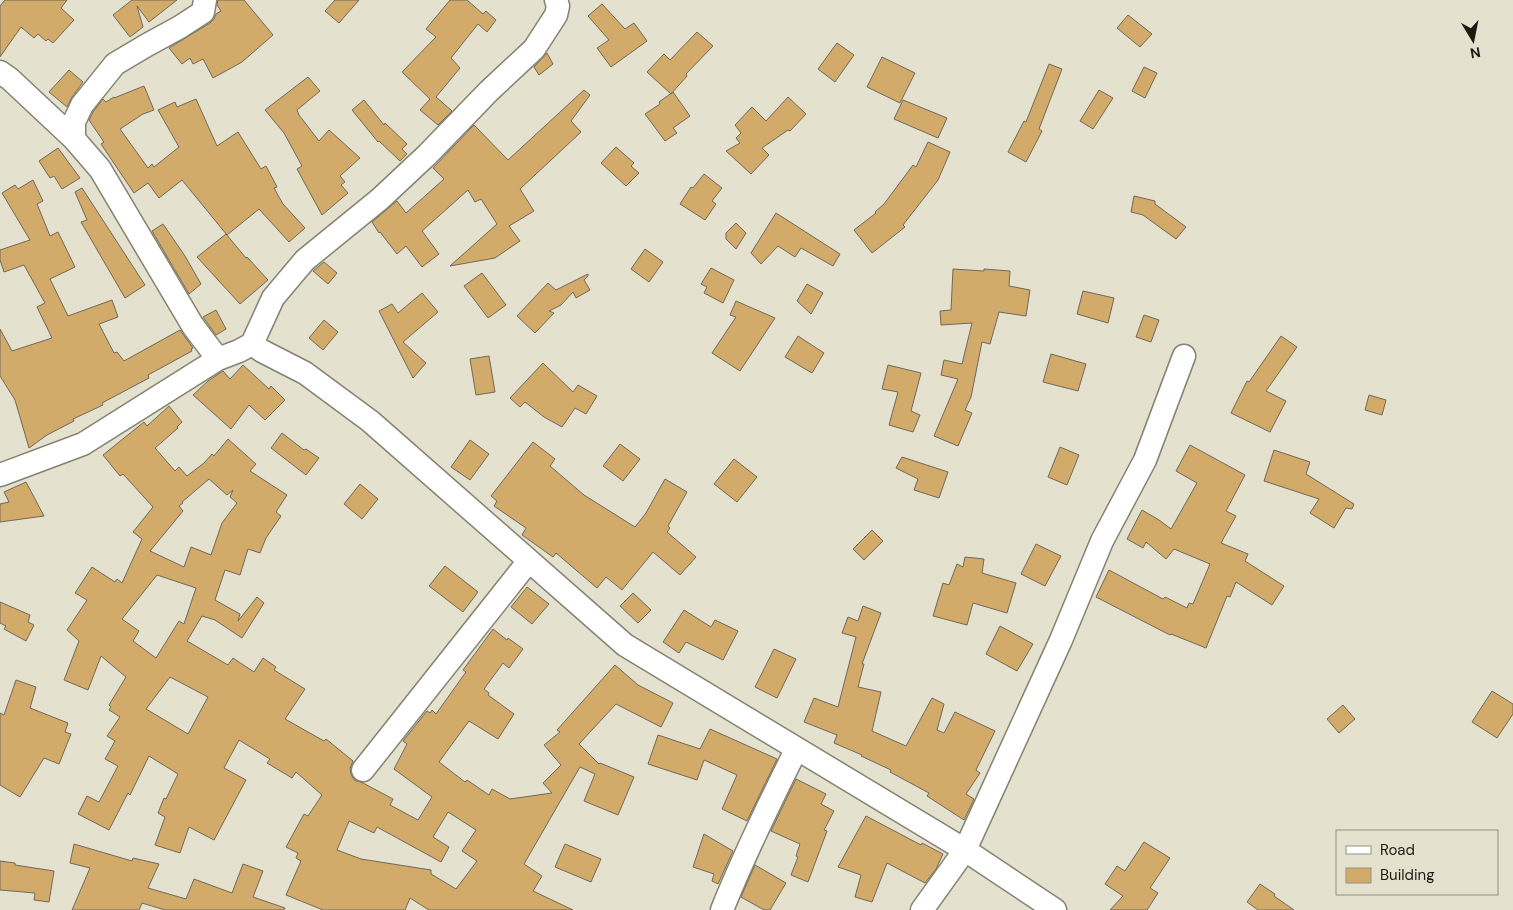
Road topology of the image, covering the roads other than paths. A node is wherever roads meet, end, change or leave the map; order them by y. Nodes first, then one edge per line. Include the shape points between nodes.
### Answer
1 (205, 0) edge
2 (556, 0) edge
3 (0, 72) edge
4 (74, 139) junction
5 (252, 344) junction
6 (1184, 356) dead end
7 (218, 359) junction
8 (0, 475) edge
9 (528, 562) junction
10 (796, 750) junction
11 (364, 770) dead end
12 (965, 850) junction
13 (722, 910) edge
14 (922, 910) edge
15 (1055, 910) edge

1 - 4 street via 203,12 116,64 82,106 74,122
2 - 5 street via 556,15 534,49 380,199 305,260 273,298
3 - 4 street
4 - 7 street via 100,169 193,326
5 - 7 street
5 - 9 street via 305,373 370,422
6 - 12 street via 1145,460 1102,541 1061,640
7 - 8 street via 83,444
9 - 10 street via 625,646
9 - 11 street
10 - 12 street
10 - 13 street
12 - 14 street
12 - 15 street

